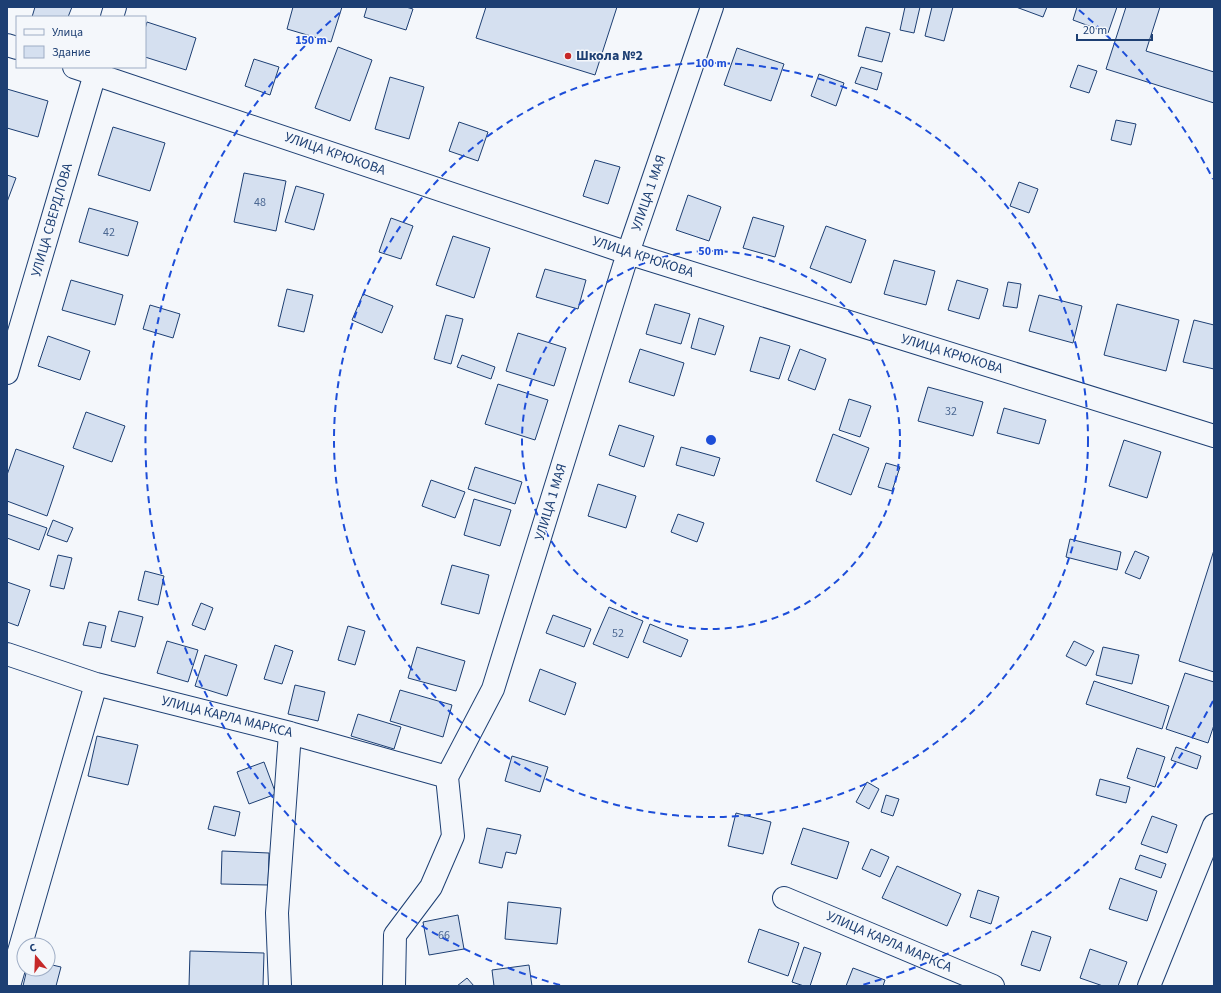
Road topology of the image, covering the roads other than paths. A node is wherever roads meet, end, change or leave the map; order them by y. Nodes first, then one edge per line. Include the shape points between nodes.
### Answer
1 (712, 7) edge
2 (81, 68) edge
3 (96, 70) edge
4 (628, 253) junction
5 (7, 374) edge
6 (1214, 436) edge
7 (7, 654) edge
8 (96, 684) junction
9 (290, 733) junction
10 (448, 777) junction
11 (1214, 825) edge
12 (784, 898) dead end
13 (9, 986) edge
14 (280, 986) edge
15 (394, 986) edge
16 (993, 986) edge
17 (1149, 986) edge

1 - 4 street, УЛИЦА 1 МАЯ
2 - 3 street, УЛИЦА КРЮКОВА
3 - 4 street, УЛИЦА КРЮКОВА
3 - 5 street, УЛИЦА СВЕРДЛОВА
4 - 6 street, УЛИЦА КРЮКОВА
4 - 10 street, УЛИЦА 1 МАЯ via 494,689
7 - 8 street, УЛИЦА КАРЛА МАРКСА
8 - 9 street, УЛИЦА КАРЛА МАРКСА
8 - 13 street
9 - 10 street, УЛИЦА КАРЛА МАРКСА
9 - 14 street via 277,913
10 - 15 street via 453,836 431,887 395,935
11 - 17 street
12 - 16 street, УЛИЦА КАРЛА МАРКСА

